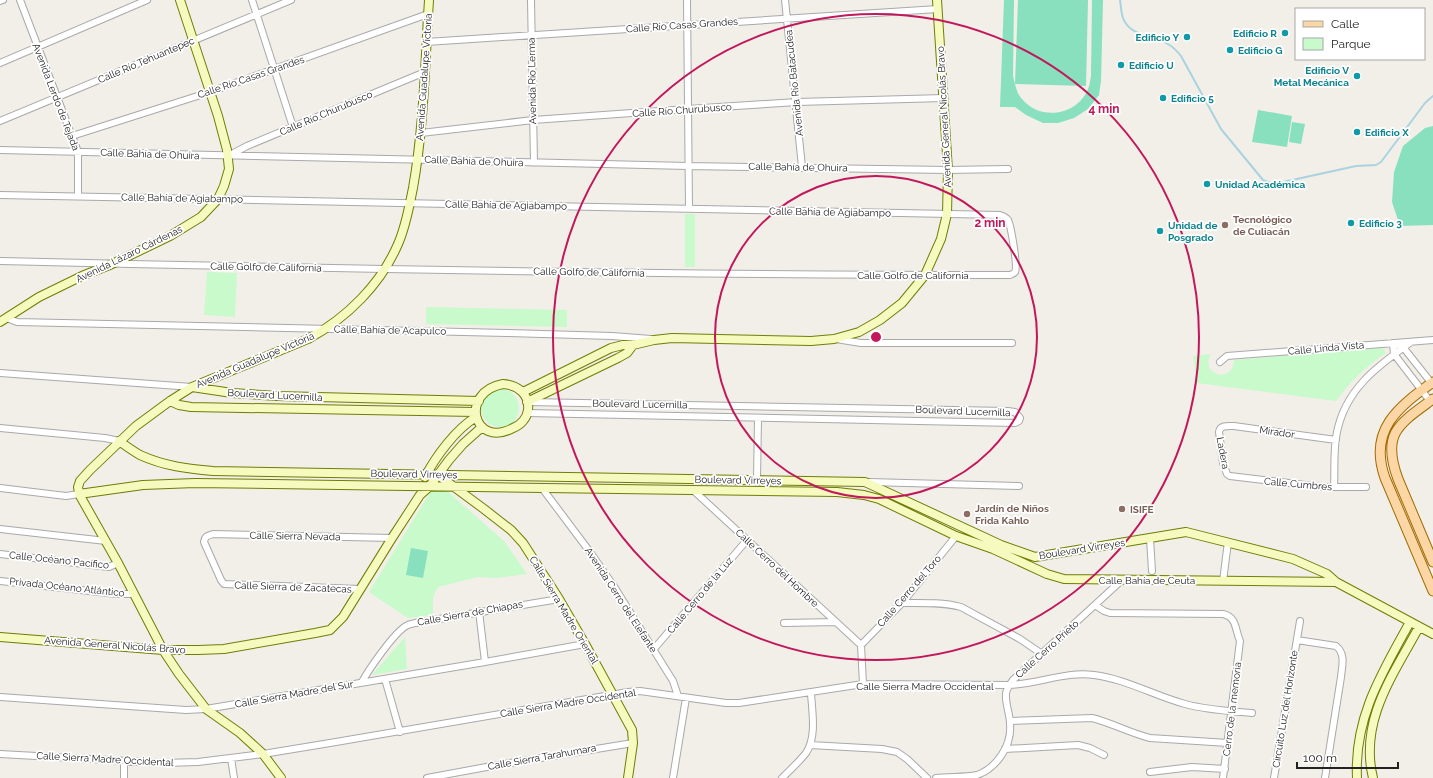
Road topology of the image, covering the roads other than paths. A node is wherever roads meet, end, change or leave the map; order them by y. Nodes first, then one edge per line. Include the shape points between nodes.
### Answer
1 (3, 0) edge
2 (20, 0) edge
3 (147, 0) edge
4 (180, 0) edge
5 (252, 0) edge
6 (292, 0) edge
7 (429, 0) edge
8 (531, 0) edge
9 (687, 0) edge
10 (785, 0) edge
11 (937, 0) edge
12 (0, 1) edge
13 (938, 9) junction
14 (256, 14) junction
15 (428, 14) junction
16 (787, 19) junction
17 (687, 25) junction
18 (531, 35) junction
19 (193, 40) junction
20 (426, 42) junction
21 (38, 47) junction
22 (0, 63) edge
23 (274, 69) junction
24 (425, 72) junction
25 (210, 92) junction
26 (57, 98) junction
27 (944, 98) junction
28 (797, 102) junction
29 (688, 109) junction
30 (533, 120) junction
31 (0, 121) edge
32 (293, 127) junction
33 (421, 133) junction
34 (72, 136) junction
35 (0, 150) edge
36 (78, 152) junction
37 (228, 156) junction
38 (418, 159) junction
39 (534, 163) junction
40 (688, 166) junction
41 (802, 167) junction
42 (1008, 169) dead end
43 (948, 170) junction
44 (0, 195) edge
45 (78, 196) junction
46 (218, 199) junction
47 (410, 203) junction
48 (688, 209) junction
49 (947, 214) junction
50 (1009, 222) joint
51 (0, 262) edge
52 (112, 264) junction
53 (384, 270) junction
54 (925, 275) junction
55 (3, 320) edge
56 (326, 329) junction
57 (834, 339) junction
58 (654, 340) junction
59 (1433, 340) edge
60 (1394, 342) junction
61 (1411, 342) junction
62 (1012, 343) dead end
63 (633, 345) junction
64 (1403, 347) junction
65 (1394, 354) junction
66 (1220, 362) dead end
67 (0, 373) edge
68 (1432, 383) edge
69 (192, 387) junction
70 (1421, 390) junction
71 (523, 392) junction
72 (1431, 400) edge
73 (170, 401) junction
74 (479, 401) junction
75 (527, 402) junction
76 (527, 413) junction
77 (476, 414) junction
78 (758, 418) junction
79 (482, 427) junction
80 (0, 428) edge
81 (1219, 429) joint
82 (1336, 440) junction
83 (119, 441) junction
84 (213, 471) junction
85 (426, 475) junction
86 (438, 475) junction
87 (1230, 476) joint
88 (757, 480) junction
89 (865, 482) junction
90 (214, 484) junction
91 (421, 486) junction
92 (1019, 486) dead end
93 (430, 487) junction
94 (454, 487) junction
95 (1334, 487) junction
96 (1366, 487) dead end
97 (0, 488) edge
98 (542, 488) junction
99 (693, 490) junction
100 (79, 494) junction
101 (420, 495) junction
102 (864, 495) joint
103 (897, 498) junction
104 (893, 506) junction
105 (0, 530) edge
106 (956, 536) junction
107 (392, 538) junction
108 (1150, 538) junction
109 (747, 540) junction
110 (106, 541) junction
111 (204, 542) joint
112 (1228, 542) junction
113 (0, 554) edge
114 (1433, 562) edge
115 (118, 563) junction
116 (1152, 571) dead end
117 (1122, 580) junction
118 (0, 581) edge
119 (1223, 581) junction
120 (1336, 582) junction
121 (360, 589) junction
122 (1433, 591) edge
123 (134, 594) junction
124 (559, 599) junction
125 (902, 603) junction
126 (1095, 605) junction
127 (480, 611) junction
128 (1300, 620) dead end
129 (836, 622) junction
130 (1410, 622) junction
131 (784, 623) dead end
132 (1419, 627) junction
133 (1433, 634) edge
134 (0, 637) edge
135 (1297, 640) junction
136 (585, 644) junction
137 (861, 645) junction
138 (163, 650) junction
139 (653, 650) junction
140 (1042, 654) junction
141 (485, 662) junction
142 (385, 679) junction
143 (362, 682) junction
144 (863, 684) junction
145 (1010, 686) junction
146 (811, 692) junction
147 (612, 695) junction
148 (678, 696) junction
149 (0, 697) edge
150 (686, 698) junction
151 (206, 709) junction
152 (1232, 711) junction
153 (1252, 712) dead end
154 (1010, 721) junction
155 (400, 732) junction
156 (634, 743) junction
157 (1228, 743) junction
158 (810, 745) junction
159 (1005, 749) junction
160 (0, 754) edge
161 (263, 754) junction
162 (1104, 755) dead end
163 (231, 758) junction
164 (124, 761) junction
165 (1224, 769) junction
166 (1150, 772) dead end
167 (124, 778) edge
168 (234, 778) edge
169 (281, 778) edge
170 (427, 778) edge
171 (628, 778) edge
172 (674, 778) edge
173 (782, 778) edge
174 (927, 778) edge
175 (936, 778) edge
176 (1223, 778) edge
177 (1274, 778) edge
178 (1325, 778) edge
179 (1358, 778) edge
180 (1373, 778) edge

1 - 12 street
2 - 21 street, Avenida Lerdo de Tejada
3 - 21 street
4 - 19 street, Avenida Lázaro Cárdenas
5 - 14 street
6 - 14 street, Calle Río Tehuantepec
7 - 15 street, Avenida Guadalupe Victoria
8 - 18 street, Avenida Río Lerma
9 - 17 street
10 - 16 street, Avenida Río Batacudea
11 - 13 street, Avenida General Nicolás Bravo
13 - 16 street, Calle Río Casas Grandes
13 - 27 street, Avenida General Nicolás Bravo
14 - 19 street, Calle Río Tehuantepec
14 - 23 street
15 - 20 street, Avenida Guadalupe Victoria
15 - 23 street, Calle Río Casas Grandes
16 - 17 street, Calle Río Casas Grandes
16 - 28 street, Avenida Río Batacudea
17 - 18 street, Calle Río Casas Grandes
17 - 29 street
18 - 20 street, Calle Río Casas Grandes
18 - 30 street, Avenida Río Lerma
19 - 25 street, Avenida Lázaro Cárdenas
19 - 26 street, Calle Río Tehuantepec
20 - 24 street, Avenida Guadalupe Victoria
21 - 22 street
21 - 26 street, Avenida Lerdo de Tejada
23 - 25 street, Calle Río Casas Grandes
23 - 32 street
24 - 32 street, Calle Río Churubusco
24 - 33 street, Avenida Guadalupe Victoria
25 - 34 street, Calle Río Casas Grandes
25 - 37 street, Avenida Lázaro Cárdenas
26 - 31 street, Calle Río Tehuantepec
26 - 34 street, Avenida Lerdo de Tejada
27 - 28 street, Calle Río Churubusco
27 - 43 street, Avenida General Nicolás Bravo
28 - 29 street, Calle Río Churubusco
28 - 41 street, Avenida Río Batacudea
29 - 30 street, Calle Río Churubusco
29 - 40 street
30 - 33 street, Calle Río Churubusco
30 - 39 street, Avenida Río Lerma
32 - 37 street, Calle Río Churubusco
33 - 38 street, Avenida Guadalupe Victoria
34 - 36 street, Avenida Lerdo de Tejada
35 - 36 street, Calle Bahía de Ohuira
36 - 37 street, Calle Bahía de Ohuira
36 - 45 street, Avenida Lerdo de Tejada
37 - 38 street, Calle Bahía de Ohuira
37 - 46 street, Avenida Lázaro Cárdenas via 227,178
38 - 39 street, Calle Bahía de Ohuira
38 - 47 street, Avenida Guadalupe Victoria
39 - 40 street, Calle Bahía de Ohuira
40 - 41 street, Calle Bahía de Ohuira
40 - 48 street
41 - 43 street, Calle Bahía de Ohuira
42 - 43 street, Calle Bahía de Ohuira
43 - 49 street, Avenida General Nicolás Bravo
44 - 45 street, Calle Bahía de Agiabampo
45 - 46 street, Calle Bahía de Agiabampo
46 - 47 street, Calle Bahía de Agiabampo
46 - 52 street, Avenida Lázaro Cárdenas via 207,212 170,236
47 - 48 street, Calle Bahía de Agiabampo
47 - 53 street, Avenida Guadalupe Victoria via 398,244
48 - 49 street, Calle Bahía de Agiabampo
49 - 50 street, Calle Bahía de Agiabampo via 1000,215
49 - 54 street, Avenida General Nicolás Bravo via 941,239
50 - 54 street, Calle Golfo de California via 1015,258 1014,274
51 - 52 street, Calle Golfo de California
52 - 53 street, Calle Golfo de California
52 - 55 street, Avenida Lázaro Cárdenas via 39,297
53 - 54 street, Calle Golfo de California
53 - 56 street, Avenida Guadalupe Victoria via 372,287
54 - 57 street, Avenida General Nicolás Bravo via 902,303 880,320 859,332
55 - 56 street, Calle Bahía de Acapulco
56 - 58 street, Calle Bahía de Acapulco via 612,336
56 - 69 street, Avenida Guadalupe Victoria via 308,339
57 - 58 street, Avenida General Nicolás Bravo
57 - 62 street via 861,342
58 - 63 street, Avenida General Nicolás Bravo
59 - 61 street, Calle Linda Vista
60 - 61 street, Calle Linda Vista
60 - 64 street
60 - 65 street
60 - 66 street, Calle Linda Vista via 1227,356
61 - 64 street
63 - 71 street, Avenida General Nicolás Bravo via 611,348
63 - 75 street, Avenida General Nicolás Bravo via 627,353 618,358
64 - 65 street
64 - 68 street
65 - 70 street
65 - 82 street via 1370,373 1356,389 1343,413
67 - 69 street, Boulevard Lucernilla
68 - 70 main road
69 - 73 street, Avenida Guadalupe Victoria
69 - 74 street, Boulevard Lucernilla via 277,396
70 - 72 street
70 - 122 main road via 1390,418 1383,434 1379,454 1385,478
71 - 74 street via 511,384 496,385
71 - 75 street
72 - 114 main road via 1405,419 1393,440 1392,451 1398,479
73 - 77 street, Boulevard Lucernilla via 191,406
73 - 83 street, Avenida Guadalupe Victoria
74 - 77 street
75 - 76 street
75 - 78 street, Boulevard Lucernilla via 1008,411 1018,413 1020,418 1015,423
76 - 78 street, Boulevard Lucernilla
76 - 79 street via 519,425 506,432 490,431
77 - 79 street
77 - 85 street, Avenida General Nicolás Bravo via 446,446
78 - 88 street
79 - 86 street, Avenida General Nicolás Bravo
80 - 83 street
81 - 82 street, Mirador via 1234,426
81 - 87 street, Ladera via 1224,468
82 - 95 street
83 - 84 street, Boulevard Virreyes via 139,454 159,462
83 - 100 street, Avenida Guadalupe Victoria via 80,481
84 - 85 street, Boulevard Virreyes
84 - 90 street
85 - 86 street, Boulevard Virreyes
85 - 91 street, Avenida General Nicolás Bravo
86 - 88 street, Boulevard Virreyes
86 - 93 street, Avenida General Nicolás Bravo
86 - 94 street, Calle Sierra Madre Oriental
87 - 95 street, Calle Cumbres
88 - 89 street, Boulevard Virreyes
89 - 92 street
89 - 103 street, Boulevard Virreyes
90 - 91 street, Boulevard Virreyes
90 - 100 street, Boulevard Virreyes via 144,485
91 - 93 street, Boulevard Virreyes
91 - 101 street, Avenida General Nicolás Bravo
93 - 94 street, Boulevard Virreyes
93 - 101 street, Avenida General Nicolás Bravo
94 - 98 street, Boulevard Virreyes
94 - 124 street, Calle Sierra Madre Oriental via 511,530 523,543
95 - 96 street, Calle Cumbres
97 - 100 street via 66,496
98 - 99 street, Boulevard Virreyes
98 - 139 street, Avenida Cerro del Elefante via 615,588
99 - 102 street, Boulevard Virreyes via 837,492
99 - 109 street, Calle Cerro del Hombre
100 - 110 street
101 - 107 street, Avenida General Nicolás Bravo
102 - 104 street, Calle Bahía de Ceuta
103 - 104 street
103 - 108 street, Boulevard Virreyes via 995,543 1035,557
104 - 106 street, Calle Bahía de Ceuta
105 - 110 street
106 - 117 street, Calle Bahía de Ceuta via 993,549 1052,576 1069,580
106 - 125 street, Calle Cerro del Toro
107 - 111 street, Calle Sierra Nevada via 213,534 204,538
107 - 121 street, Avenida General Nicolás Bravo
108 - 112 street, Boulevard Virreyes via 1186,532
108 - 116 street
109 - 129 street, Calle Cerro del Hombre
109 - 139 street, Calle Cerro de la Luz
110 - 115 street
111 - 121 street, Calle Sierra de Zacatecas via 224,584
112 - 119 street
112 - 120 street, Boulevard Virreyes via 1302,563 1327,574
113 - 115 street, Calle Océano Pacífico via 109,566
115 - 123 street
117 - 119 street, Calle Bahía de Ceuta
117 - 126 street, Calle Cerro Prieto
118 - 123 street, Privada Océano Atlántico
119 - 120 street, Calle Bahía de Ceuta
120 - 130 street, Calle Bahía de Ceuta
121 - 138 street, Avenida General Nicolás Bravo via 343,617 330,630 224,649
123 - 138 street
124 - 127 street, Calle Sierra de Chiapas
124 - 136 street, Calle Sierra Madre Oriental
125 - 137 street, Calle Cerro del Toro
125 - 140 street via 961,607
126 - 140 street, Calle Cerro Prieto
126 - 152 street, Cerro de la memoria via 1110,613 1227,615 1235,624 1240,641
127 - 141 street
127 - 143 street, Calle Sierra de Chiapas via 415,622 406,626 369,669
128 - 135 street, Circuito Luz del Horizonte
129 - 131 street
129 - 137 street, Calle Cerro del Hombre
130 - 132 street, Calle Bahía de Ceuta
130 - 179 street via 1374,689 1366,710 1359,743
132 - 133 street, Calle Bahía de Ceuta
132 - 180 street via 1375,712 1369,748
134 - 138 street, Avenida General Nicolás Bravo
135 - 177 street, Circuito Luz del Horizonte
135 - 178 street via 1333,645 1338,647 1342,654 1343,664
136 - 141 street, Calle Sierra Madre del Sur
136 - 147 street, Calle Sierra Madre Oriental
137 - 144 street
138 - 151 street
139 - 148 street, Avenida Cerro del Elefante via 673,681
140 - 145 street, Calle Cerro Prieto via 1012,680
141 - 142 street, Calle Sierra Madre del Sur
142 - 143 street, Calle Sierra Madre del Sur
142 - 155 street
143 - 151 street, Calle Sierra Madre del Sur
144 - 145 street, Calle Sierra Madre Occidental
144 - 146 street, Calle Sierra Madre Occidental
145 - 152 street, Calle Sierra Madre Occidental via 1067,676 1093,675 1184,704
145 - 154 street, Calle Cerro Prieto via 1006,695
146 - 150 street, Calle Sierra Madre Occidental via 739,703
146 - 158 street
147 - 148 street, Calle Sierra Madre Occidental via 640,691
147 - 155 street, Calle Sierra Madre Occidental
147 - 156 street, Calle Sierra Madre Oriental via 632,730
148 - 150 street, Calle Sierra Madre Occidental
149 - 151 street, Calle Sierra Madre del Sur via 186,710
150 - 172 street
151 - 161 street via 240,733
152 - 153 street, Calle Sierra Madre Occidental
152 - 157 street, Cerro de la memoria
154 - 157 street via 1092,718 1141,736
154 - 159 street, Calle Cerro Prieto via 1009,741
155 - 161 street, Calle Sierra Madre Occidental
156 - 170 street, Calle Sierra Tarahumara
156 - 171 street, Calle Sierra Madre Oriental
157 - 165 street, Cerro de la memoria
158 - 173 street via 806,753
158 - 174 street via 897,752
159 - 162 street via 1078,745
159 - 175 street, Calle Cerro Prieto via 991,766 976,775
160 - 164 street, Calle Sierra Madre Occidental
161 - 163 street, Calle Sierra Madre Occidental
161 - 169 street
163 - 164 street, Calle Sierra Madre Occidental via 164,764
163 - 168 street
164 - 167 street
165 - 166 street via 1192,767
165 - 176 street, Cerro de la memoria

